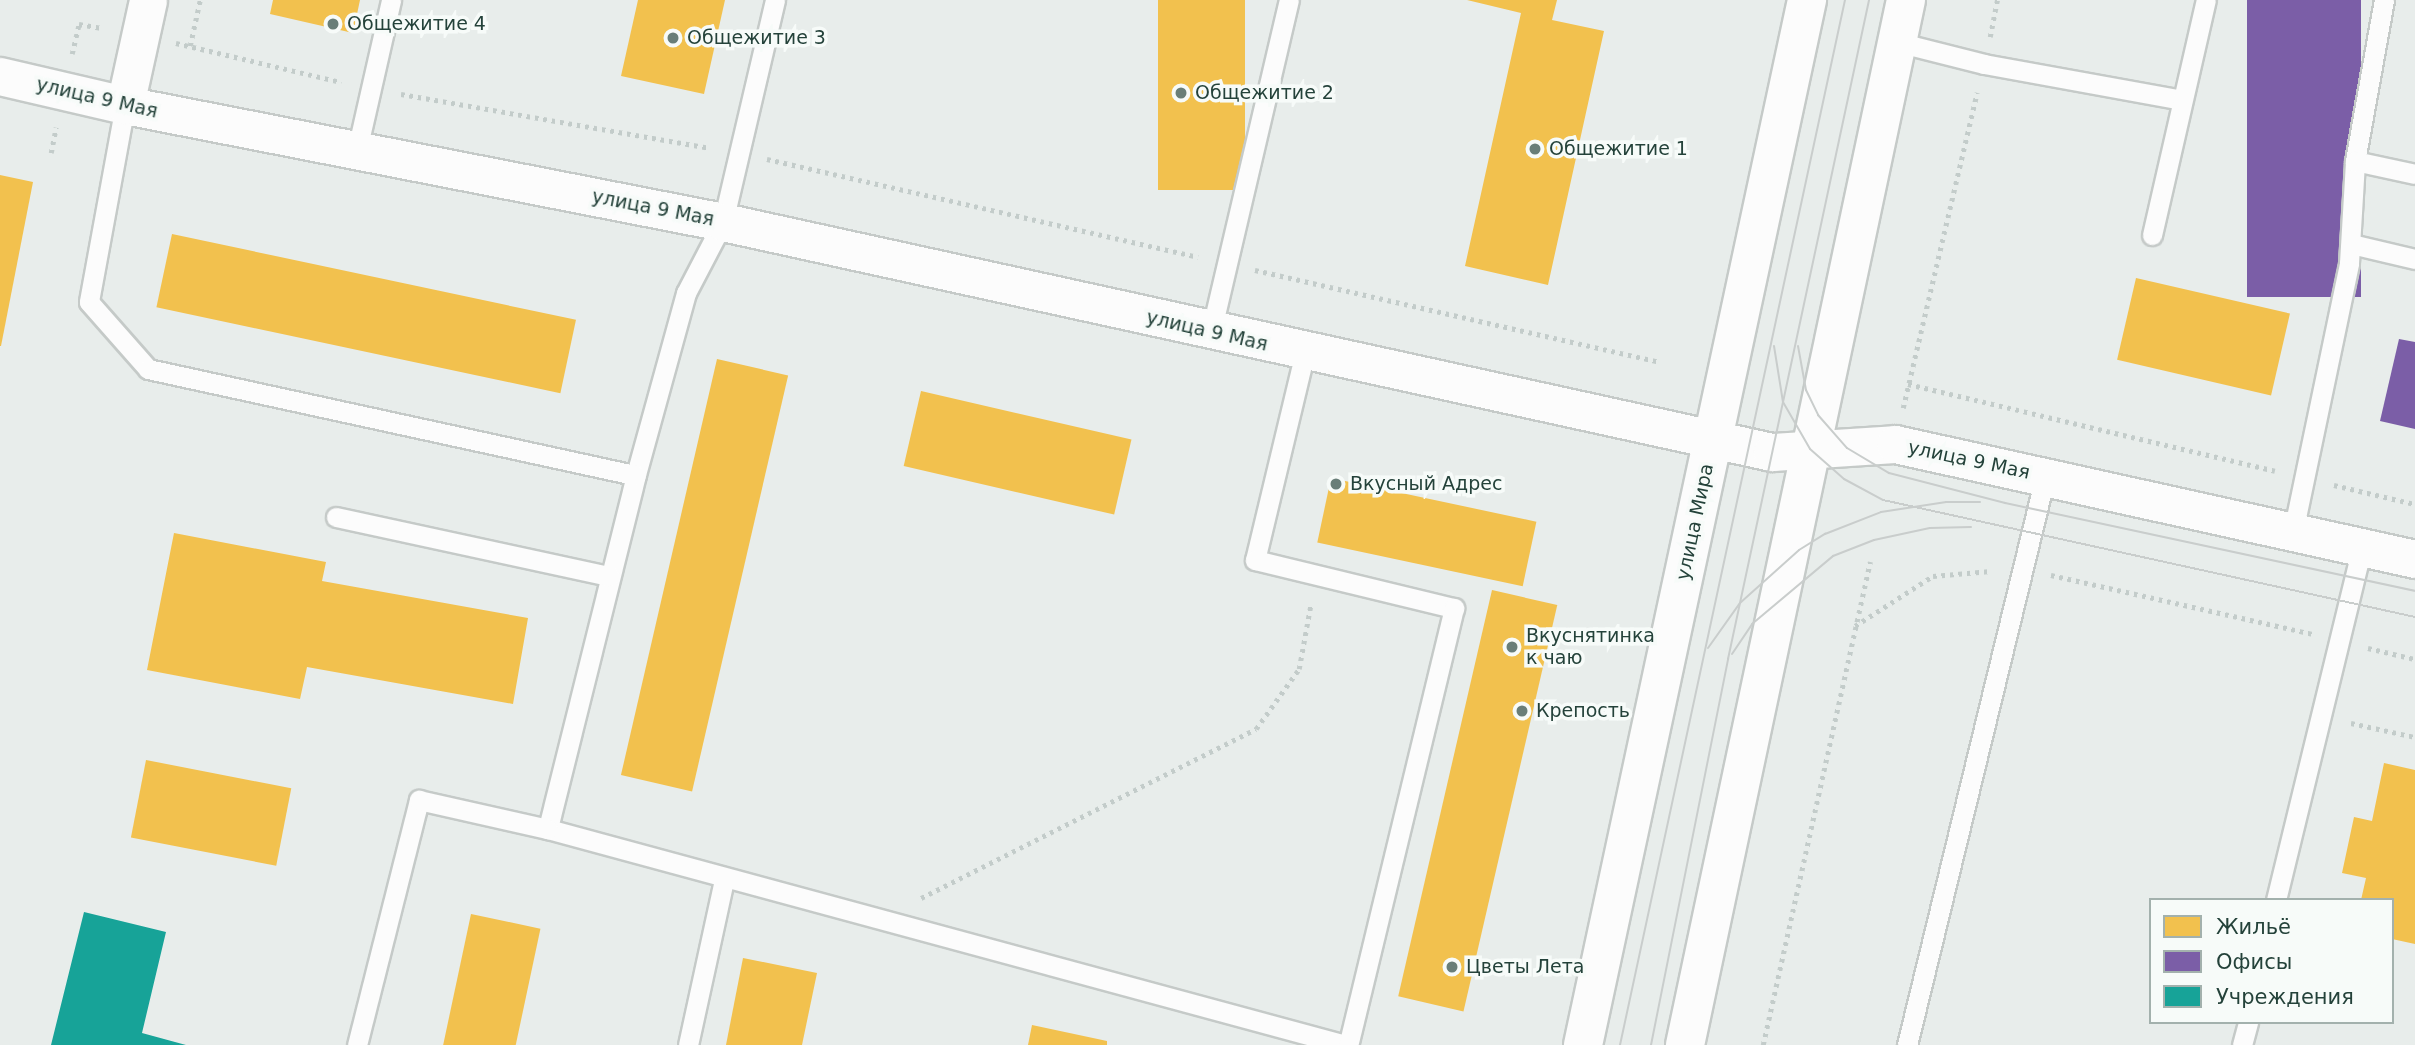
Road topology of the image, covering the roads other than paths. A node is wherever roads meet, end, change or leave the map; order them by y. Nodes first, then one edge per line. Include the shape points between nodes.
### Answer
1 (148, 0) edge
2 (391, 0) edge
3 (775, 0) edge
4 (1289, 0) edge
5 (1807, 0) edge
6 (1906, 0) edge
7 (2206, 0) edge
8 (2384, 0) edge
9 (1897, 42) junction
10 (0, 76) edge
11 (2182, 100) junction
12 (125, 106) junction
13 (357, 150) junction
14 (2355, 162) junction
15 (2415, 174) edge
16 (723, 222) junction
17 (2152, 235) dead end
18 (2351, 244) junction
19 (2415, 259) edge
20 (1211, 332) junction
21 (1305, 352) junction
22 (1713, 440) junction
23 (1810, 449) junction
24 (636, 475) junction
25 (2045, 477) junction
26 (336, 517) dead end
27 (2293, 532) junction
28 (2362, 547) junction
29 (2415, 559) edge
30 (610, 576) junction
31 (548, 829) junction
32 (724, 880) junction
33 (2276, 898) edge
34 (2247, 1024) edge
35 (357, 1045) edge
36 (688, 1045) edge
37 (1346, 1045) edge
38 (1583, 1045) edge
39 (1685, 1045) edge
40 (1907, 1045) edge
41 (2242, 1045) edge

1 - 12 street
2 - 13 lane
3 - 16 lane
4 - 20 lane
5 - 22 main road, улица Мира
6 - 9 main road
7 - 11 lane
8 - 14 lane
9 - 11 lane via 1984,64
9 - 23 main road
10 - 12 street, улица 9 Мая
11 - 17 lane
12 - 13 street, улица 9 Мая
12 - 24 lane via 89,302 148,369
13 - 16 street, улица 9 Мая
14 - 15 lane
14 - 18 lane
16 - 20 street, улица 9 Мая
16 - 24 lane via 686,293
18 - 19 lane
18 - 27 lane
20 - 21 street, улица 9 Мая
21 - 22 street, улица 9 Мая
21 - 37 lane via 1255,560 1454,608
22 - 23 street, улица 9 Мая via 1772,452
22 - 38 main road, улица Мира
23 - 25 street, улица 9 Мая via 1895,444
23 - 39 main road
24 - 30 lane
25 - 27 street, улица 9 Мая
25 - 40 lane
26 - 30 lane
27 - 28 street, улица 9 Мая
28 - 29 street, улица 9 Мая
28 - 33 lane
30 - 31 lane
31 - 32 lane
31 - 35 lane via 419,800
32 - 36 lane
32 - 37 lane
34 - 41 lane

